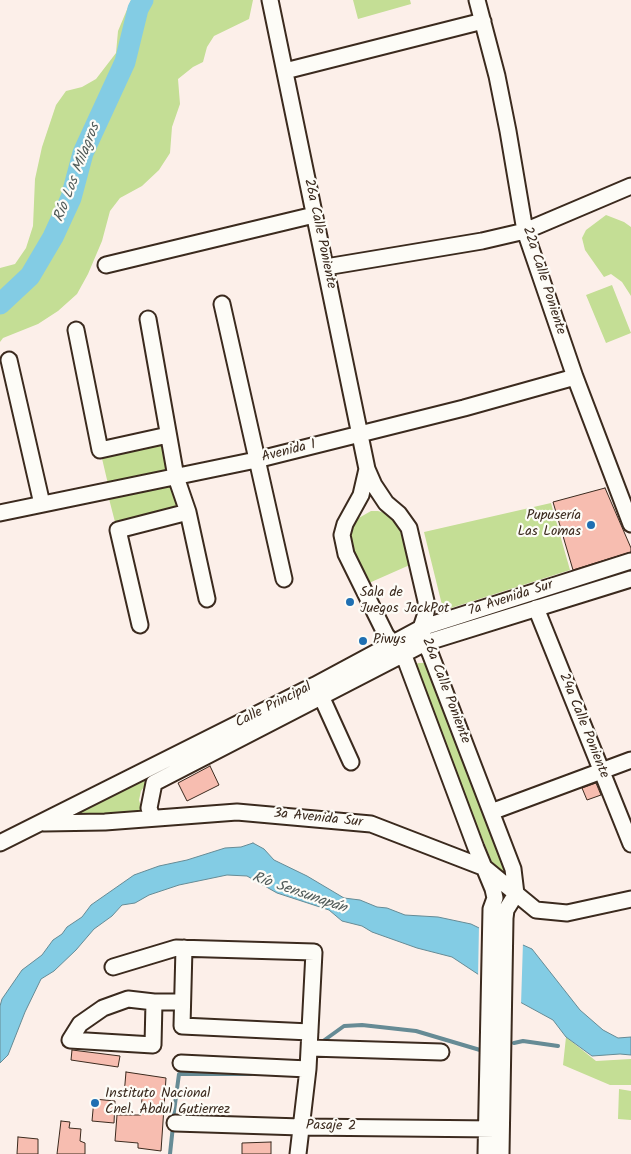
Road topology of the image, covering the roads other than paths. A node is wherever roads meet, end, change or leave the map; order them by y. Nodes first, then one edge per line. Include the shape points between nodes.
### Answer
1 (270, 0) edge
2 (477, 0) edge
3 (483, 21) junction
4 (285, 71) junction
5 (631, 186) edge
6 (314, 214) junction
7 (525, 231) junction
8 (106, 265) dead end
9 (326, 267) junction
10 (222, 304) dead end
11 (148, 319) dead end
12 (76, 330) dead end
13 (9, 360) dead end
14 (575, 376) junction
15 (361, 434) junction
16 (168, 435) junction
17 (256, 460) junction
18 (367, 469) junction
19 (176, 477) junction
20 (386, 503) junction
21 (42, 504) junction
22 (188, 512) junction
23 (0, 513) edge
24 (349, 516) junction
25 (631, 524) edge
26 (631, 561) edge
27 (284, 579) dead end
28 (631, 579) edge
29 (207, 599) dead end
30 (536, 608) junction
31 (140, 625) dead end
32 (423, 636) junction
33 (399, 649) junction
34 (321, 696) junction
35 (631, 760) edge
36 (351, 762) dead end
37 (601, 772) junction
38 (139, 773) junction
39 (154, 782) junction
40 (491, 812) junction
41 (155, 818) junction
42 (40, 823) junction
43 (0, 843) edge
44 (631, 844) edge
45 (485, 868) junction
46 (516, 894) junction
47 (631, 899) edge
48 (184, 948) junction
49 (112, 968) dead end
50 (154, 1002) junction
51 (182, 1002) junction
52 (496, 1029) junction
53 (310, 1040) junction
54 (441, 1052) dead end
55 (181, 1063) dead end
56 (308, 1069) junction
57 (175, 1122) dead end
58 (301, 1127) junction
59 (494, 1129) junction
60 (298, 1154) edge
61 (486, 1154) edge
62 (500, 1154) edge

1 - 4 street, 26a Calle Poniente
2 - 3 street, 22a Calle Poniente
3 - 4 street
3 - 7 street, 22a Calle Poniente via 508,131
4 - 6 street, 26a Calle Poniente
5 - 7 street
6 - 8 street
6 - 9 street, 26a Calle Poniente
7 - 9 street
7 - 14 street, 22a Calle Poniente
9 - 15 street, 26a Calle Poniente
10 - 17 street
11 - 16 street
12 - 16 street via 100,450
13 - 21 street
14 - 15 street, Avenida 1
14 - 25 street, 22a Calle Poniente
15 - 17 street, Avenida 1
15 - 18 street, 26a Calle Poniente
16 - 19 street
17 - 19 street, Avenida 1
17 - 27 street
18 - 20 street, 26a Calle Poniente
18 - 24 street, 26a Calle Poniente via 361,495
19 - 21 street, Avenida 1
19 - 22 street
20 - 24 street via 367,504
20 - 32 street, 26a Calle Poniente via 409,528 413,541 426,601
21 - 23 street, Avenida 1
22 - 29 street
22 - 31 street via 118,530
24 - 33 street, 26a Calle Poniente via 342,535 346,554 386,635
26 - 32 street, 7a Avenida Sur
28 - 30 street, 7a Avenida Sur
30 - 32 street, 7a Avenida Sur
30 - 37 street, 24a Calle Poniente
32 - 33 street, 7a Avenida Sur
32 - 40 street, 26a Calle Poniente
33 - 34 street, Calle Principal
33 - 38 street, Calle Principal
33 - 45 street
34 - 36 street
34 - 39 street, Calle Principal
35 - 37 street
37 - 40 street
37 - 44 street, 24a Calle Poniente
38 - 39 street
38 - 42 street, Calle Principal
39 - 41 street via 149,808
40 - 46 street, 26a Calle Poniente via 513,869
41 - 42 street, 3a Avenida Sur
41 - 45 street, 3a Avenida Sur via 237,812 371,824
42 - 43 street, Calle Principal
45 - 46 street, 3a Avenida Sur
45 - 52 street via 493,888
46 - 47 street, 3a Avenida Sur via 536,910 557,913
46 - 52 street via 506,910
48 - 49 street
48 - 51 street
48 - 53 street via 314,952
50 - 50 street via 154,1045 70,1040 80,1024 103,1008 128,999
50 - 51 street
51 - 53 street via 182,1026
52 - 59 street
53 - 54 street
53 - 56 street
55 - 56 street
56 - 58 street
57 - 58 street, Pasaje 2
58 - 59 street, Pasaje 2
58 - 60 street
59 - 61 street
59 - 62 street

